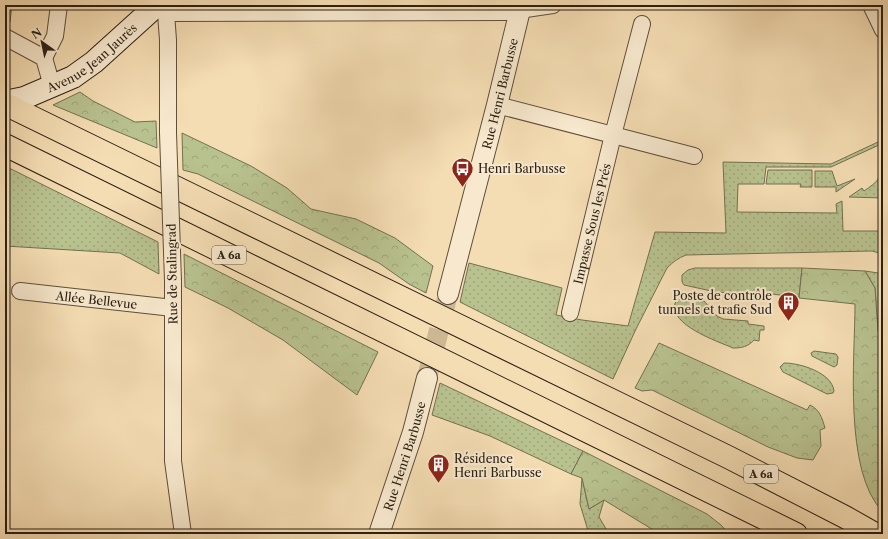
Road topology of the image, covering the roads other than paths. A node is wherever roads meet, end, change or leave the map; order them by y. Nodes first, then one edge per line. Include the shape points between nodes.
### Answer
1 (59, 5) edge
2 (554, 5) edge
3 (871, 5) edge
4 (520, 7) edge
5 (161, 8) edge
6 (642, 24) dead end
7 (883, 30) edge
8 (5, 37) edge
9 (44, 58) junction
10 (47, 88) junction
11 (5, 94) edge
12 (5, 103) edge
13 (497, 105) junction
14 (613, 135) junction
15 (5, 145) edge
16 (694, 156) dead end
17 (20, 291) dead end
18 (448, 294) tunnel mouth
19 (173, 308) junction
20 (570, 313) dead end
21 (427, 378) tunnel mouth
22 (183, 534) edge
23 (379, 534) edge
24 (796, 534) edge
25 (875, 534) edge

1 - 9 street via 55,36
2 - 4 street
3 - 7 street
4 - 5 street via 506,12
4 - 13 street, Rue Henri Barbusse
5 - 10 main road, Avenue Jean Jaurès via 73,77
5 - 19 street, Rue de Stalingrad, bridge via 168,40
6 - 14 street, Impasse Sous les Prés
8 - 9 street
9 - 10 street
10 - 11 main road, Avenue Jean Jaurès via 21,89
10 - 12 main road, Avenue Jean Jaurès
12 - 25 highway, A 6a via 728,457
13 - 14 street
13 - 18 street, Rue Henri Barbusse
14 - 16 street
14 - 20 street, Impasse Sous les Prés
15 - 24 highway, A 6a
17 - 19 street, Allée Bellevue
19 - 22 street, Rue de Stalingrad via 173,461
21 - 23 street, Rue Henri Barbusse via 413,432

